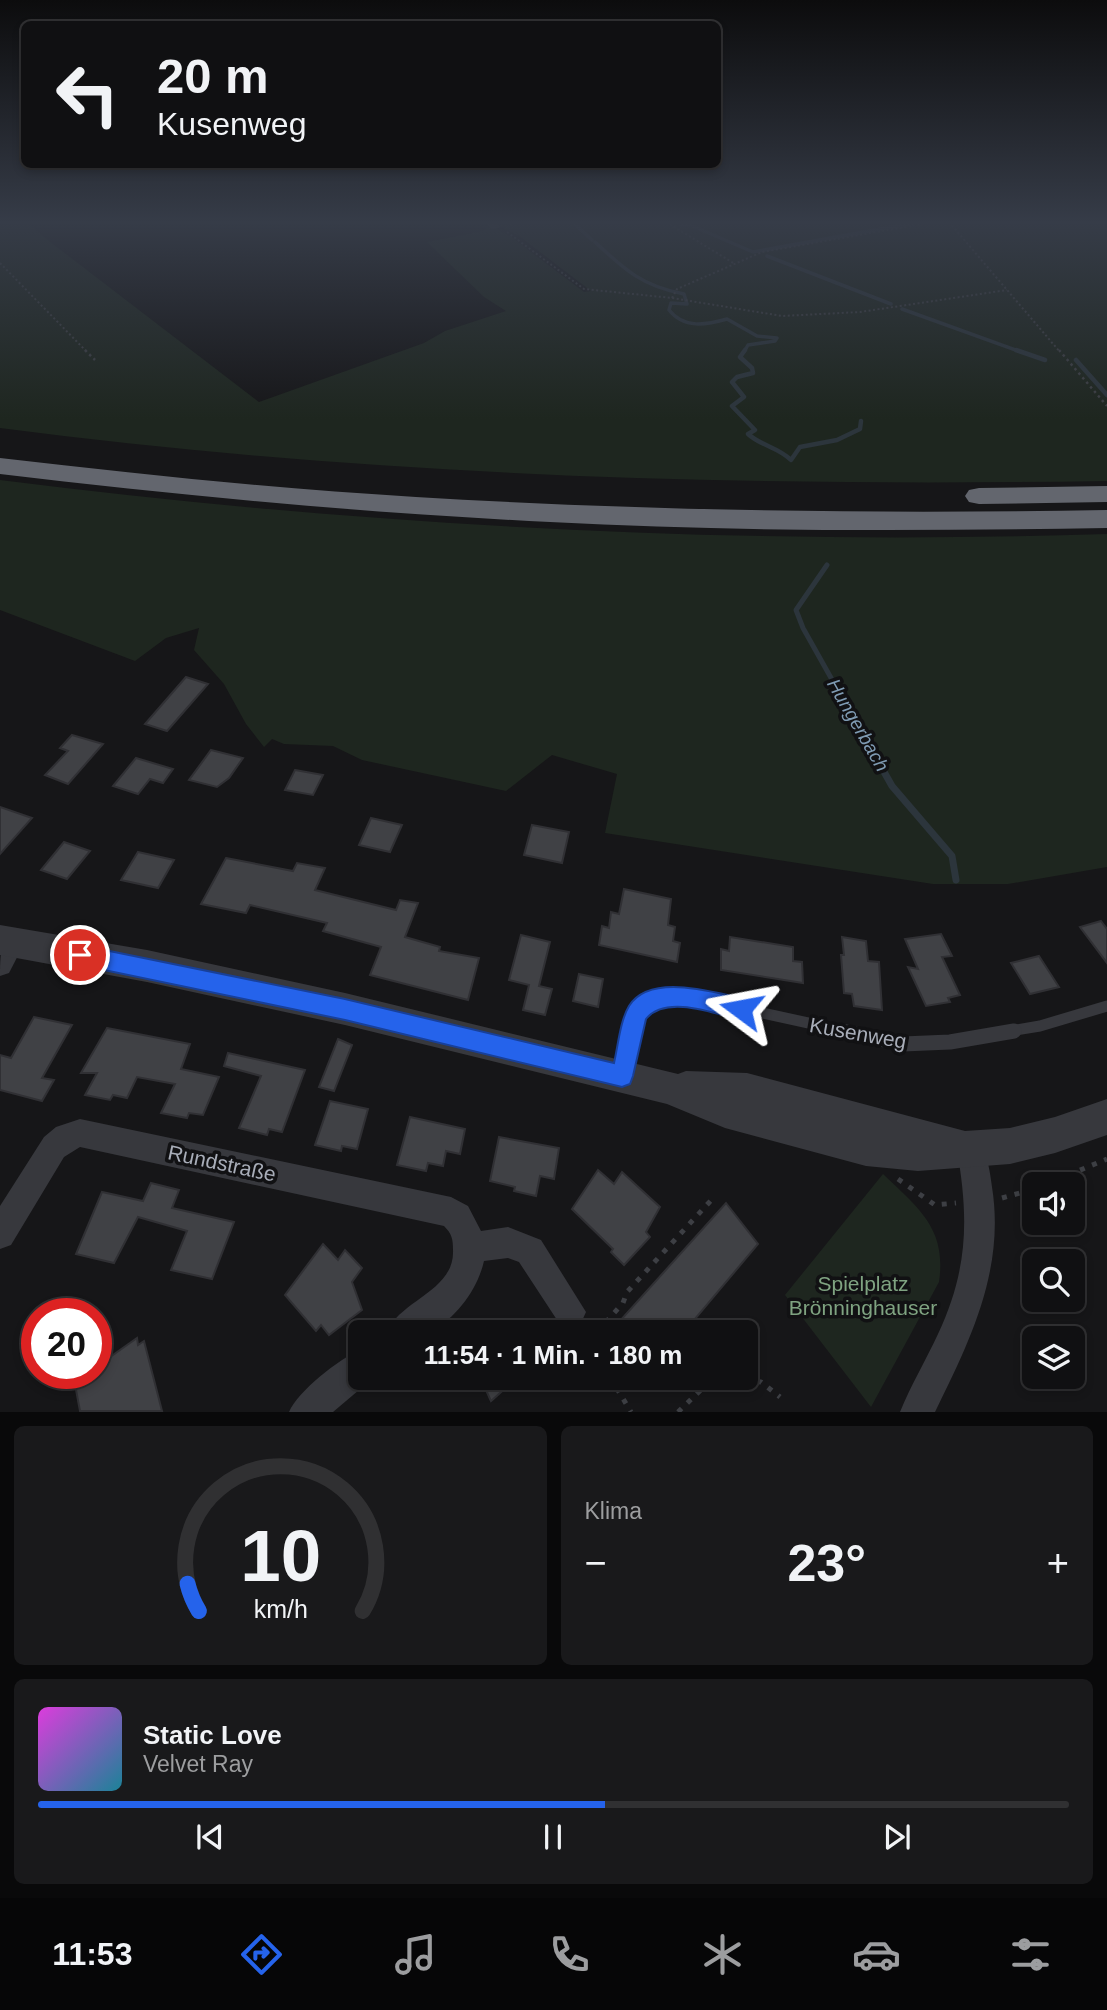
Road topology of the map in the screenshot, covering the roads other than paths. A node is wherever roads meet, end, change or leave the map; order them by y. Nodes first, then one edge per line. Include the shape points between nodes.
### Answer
1 (0, 442) edge
2 (0, 466) edge
3 (1107, 494) edge
4 (1107, 519) edge
5 (4, 949) edge
6 (1107, 1006) edge
7 (622, 1076) junction
8 (1107, 1117) edge
9 (971, 1150) junction
10 (0, 1234) edge
11 (469, 1249) junction
12 (570, 1312) dead end
13 (418, 1320) edge
14 (348, 1377) edge
15 (306, 1412) edge
16 (917, 1412) edge

1 - 3 highway via 217,466 558,489 874,496
2 - 4 highway via 174,486 506,511 858,521
5 - 7 street via 147,967
6 - 7 lane, Kusenweg via 1015,1031 903,1044 674,997 644,1004 636,1014
7 - 9 street via 866,1148 918,1153
8 - 9 street via 1010,1146
9 - 16 street via 980,1201 976,1273 952,1339
10 - 11 street, Rundstraße via 54,1147 80,1133 451,1212 464,1226
11 - 12 street via 503,1241 522,1245
11 - 13 street via 467,1273 460,1285
14 - 15 street

